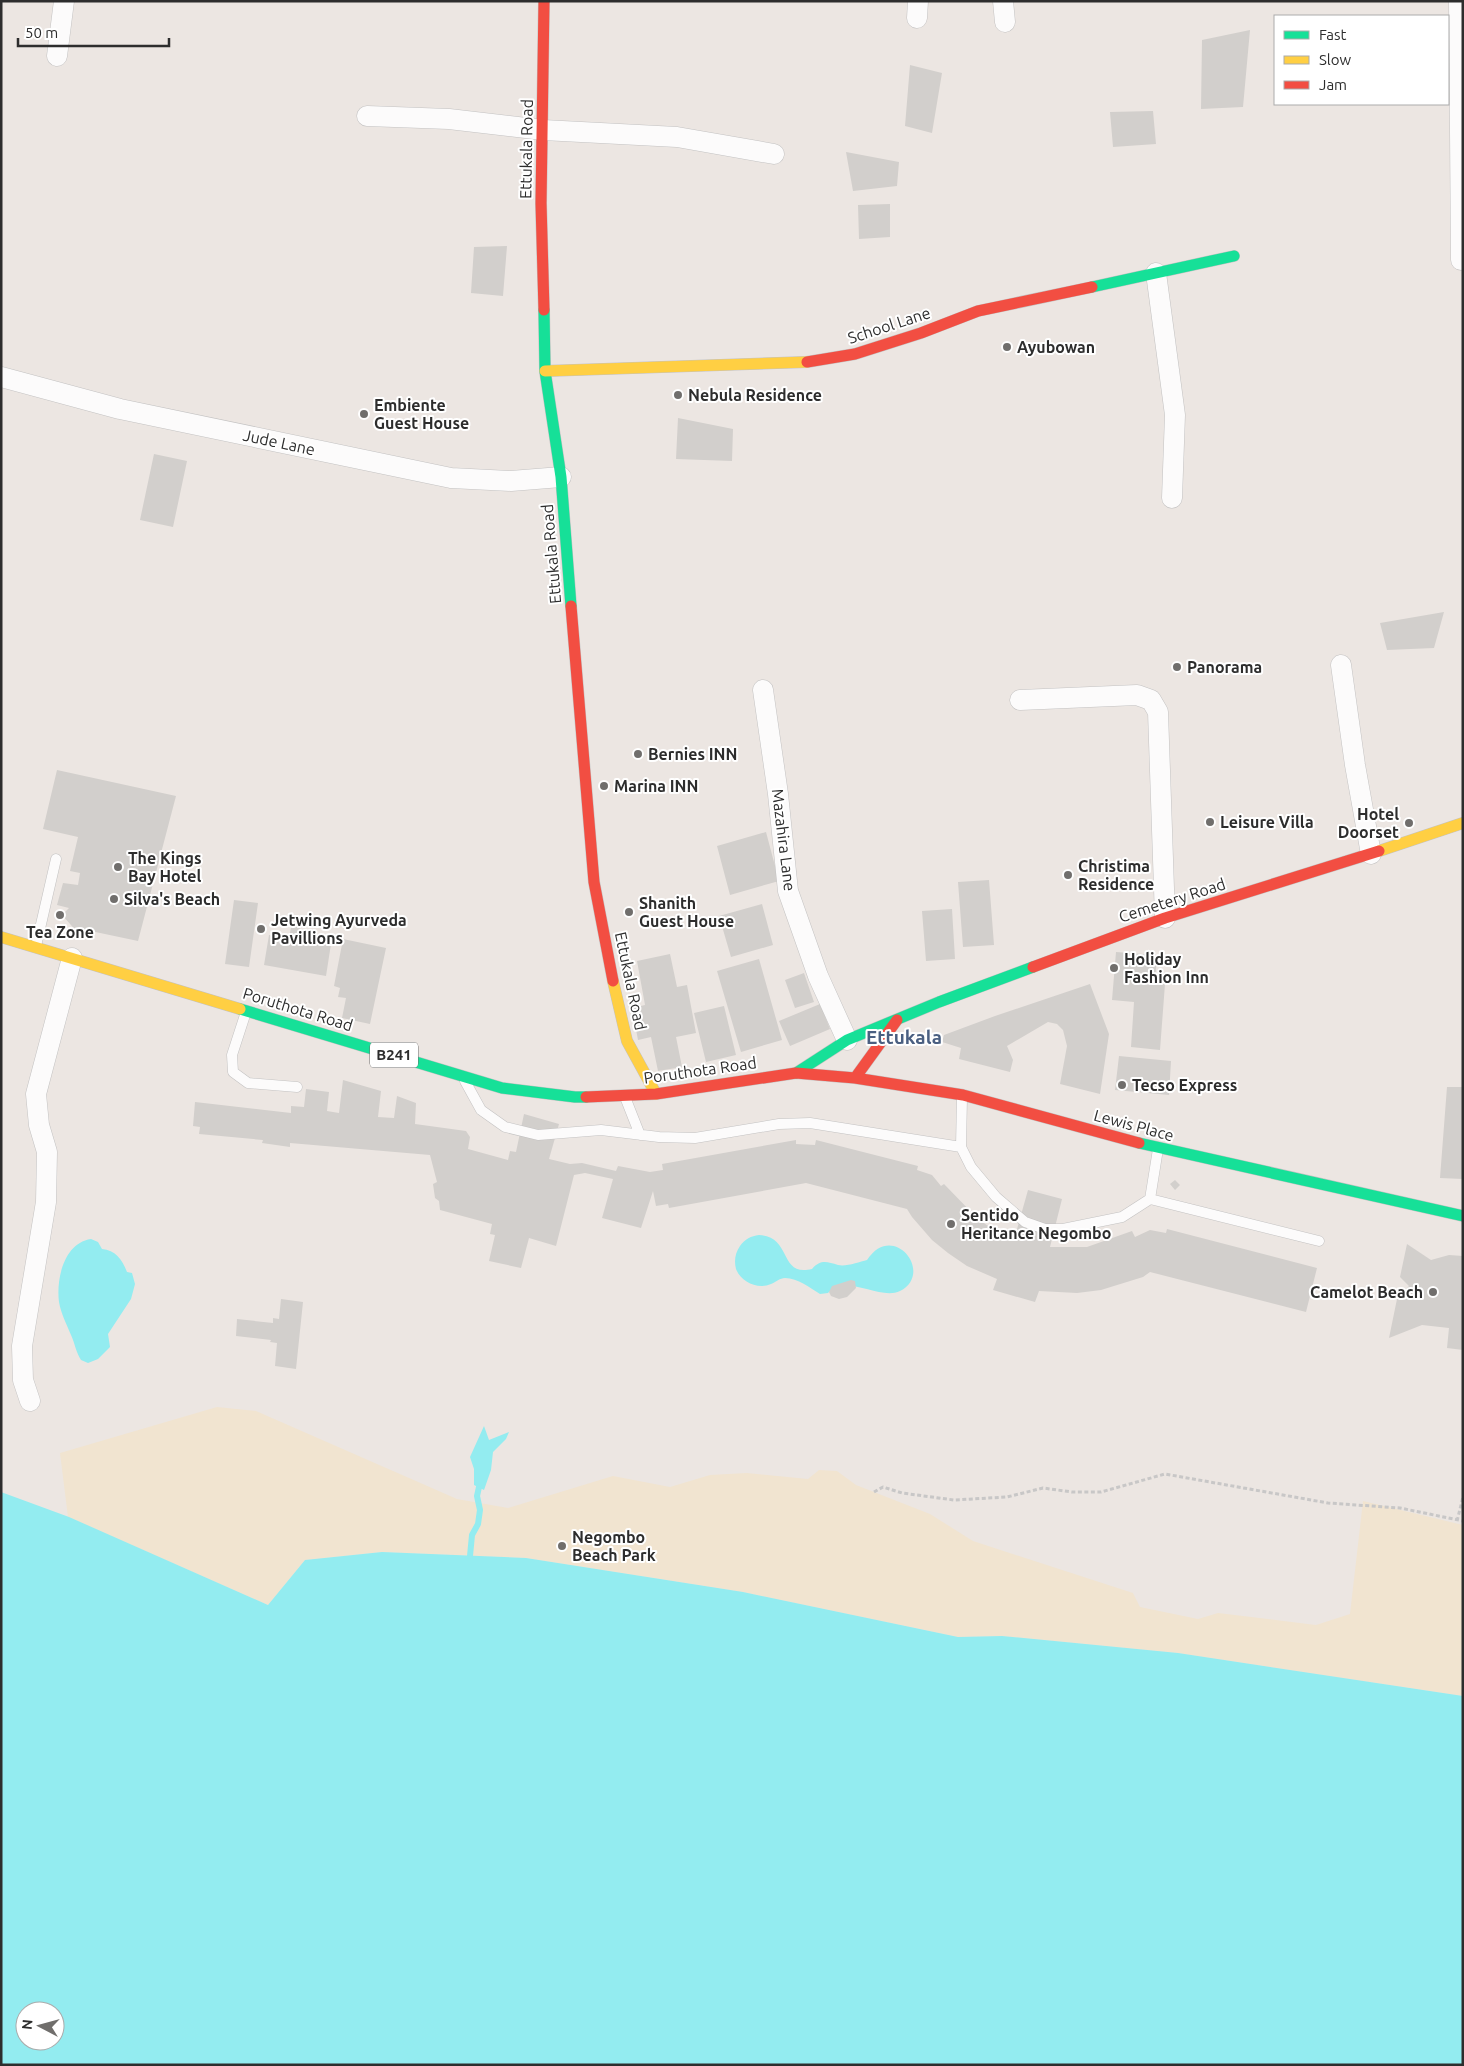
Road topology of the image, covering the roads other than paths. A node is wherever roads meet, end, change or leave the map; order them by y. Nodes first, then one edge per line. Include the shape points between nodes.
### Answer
1 (64, 1) edge
2 (544, 1) edge
3 (1003, 1) edge
4 (1459, 1) edge
5 (1005, 22) dead end
6 (57, 56) dead end
7 (368, 116) dead end
8 (543, 130) junction
9 (774, 154) dead end
10 (1234, 256) dead end
11 (1461, 260) dead end
12 (1156, 273) junction
13 (545, 371) junction
14 (1, 377) edge
15 (561, 477) junction
16 (1172, 498) dead end
17 (1341, 665) dead end
18 (763, 690) dead end
19 (1020, 700) dead end
20 (1463, 823) edge
21 (1371, 854) junction
22 (56, 859) dead end
23 (1165, 918) junction
24 (1, 938) edge
25 (36, 947) junction
26 (72, 958) junction
27 (247, 1011) junction
28 (896, 1020) junction
29 (847, 1040) junction
30 (796, 1073) junction
31 (463, 1076) junction
32 (855, 1078) junction
33 (297, 1087) dead end
34 (656, 1094) junction
35 (962, 1095) junction
36 (624, 1096) junction
37 (640, 1135) junction
38 (961, 1147) junction
39 (1158, 1148) junction
40 (1150, 1199) junction
41 (1463, 1216) edge
42 (1319, 1240) dead end
43 (30, 1401) dead end

1 - 6 street
2 - 8 street, Ettukala Road
3 - 5 street
4 - 11 street
7 - 8 street via 449,119
8 - 9 street via 677,137
8 - 13 street, Ettukala Road via 541,203
10 - 12 street, School Lane
12 - 13 street, School Lane via 978,311 855,354 801,363
12 - 16 street via 1175,415
13 - 15 street, Ettukala Road
14 - 15 street, Jude Lane via 120,409 451,478 511,482
15 - 34 street, Ettukala Road via 594,882 628,1041
17 - 21 street
18 - 29 street, Mazahira Lane via 788,891 818,976
19 - 23 street via 1137,695 1151,700 1158,712
20 - 21 street, Cemetery Road
21 - 23 street, Cemetery Road
22 - 25 lane
23 - 28 street, Cemetery Road
24 - 25 street, Poruthota Road / B241
25 - 26 street, Poruthota Road / B241
26 - 27 street, Poruthota Road / B241
26 - 43 street via 36,1094 39,1125 47,1152 46,1202 22,1346 23,1380
27 - 31 street, Poruthota Road / B241
27 - 33 lane via 232,1056 233,1072 248,1083
28 - 29 street, Cemetery Road
28 - 32 street
29 - 30 street, Cemetery Road
30 - 32 street, Lewis Place
30 - 34 street, Poruthota Road / B241
31 - 36 street, Poruthota Road / B241 via 502,1088 575,1097
31 - 37 lane via 480,1110 505,1128 538,1135 601,1130
32 - 35 street, Lewis Place
34 - 36 street, Poruthota Road / B241
35 - 38 lane
35 - 39 street, Lewis Place
36 - 37 lane
37 - 38 lane via 695,1138 779,1124 810,1123
38 - 40 lane via 971,1167 996,1198 1025,1222 1045,1229 1063,1229 1122,1217
39 - 40 lane
39 - 41 street, Lewis Place
40 - 42 lane

